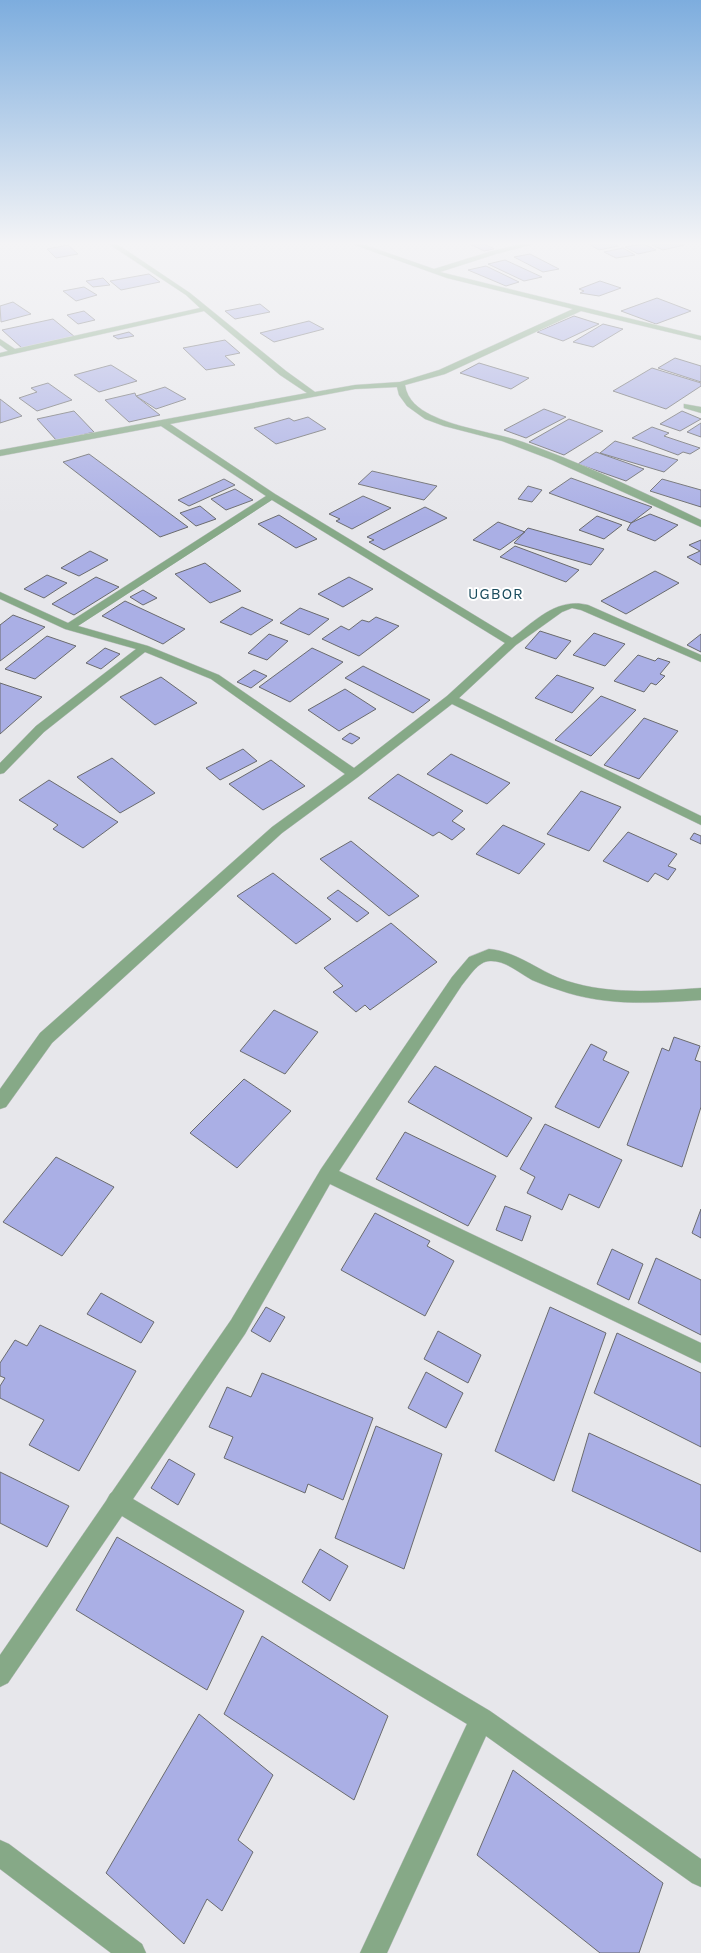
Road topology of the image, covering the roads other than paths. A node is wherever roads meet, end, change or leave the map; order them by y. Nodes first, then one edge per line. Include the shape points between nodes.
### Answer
1 (88, 335) edge
2 (236, 335) edge
3 (523, 335) edge
4 (0, 341) edge
5 (14, 352) junction
6 (0, 356) edge
7 (401, 384) junction
8 (313, 394) junction
9 (687, 406) dead end
10 (701, 410) edge
11 (161, 422) junction
12 (0, 453) edge
13 (272, 496) junction
14 (701, 524) edge
15 (0, 595) edge
16 (69, 627) junction
17 (512, 643) junction
18 (144, 648) junction
19 (701, 659) edge
20 (452, 699) junction
21 (0, 770) edge
22 (354, 774) junction
23 (701, 821) edge
24 (701, 994) edge
25 (0, 1102) edge
26 (327, 1174) junction
27 (701, 1353) edge
28 (117, 1501) junction
29 (0, 1675) edge
30 (482, 1719) junction
31 (0, 1853) edge
32 (701, 1874) edge
33 (132, 1953) edge
34 (373, 1953) edge

1 - 5 street
2 - 8 street
3 - 7 street via 449,369
4 - 5 street
5 - 6 street
7 - 8 street
7 - 14 street via 405,399 429,417 504,439
8 - 11 street
9 - 10 street
11 - 12 street
11 - 13 street
13 - 16 street
13 - 17 street
15 - 16 street
16 - 18 street
17 - 19 street via 558,610 571,605 584,607
17 - 20 street
18 - 21 street via 40,730
18 - 22 street via 215,677
20 - 22 street
20 - 23 street
22 - 25 street via 277,830 46,1038
24 - 26 street via 604,995 571,988 502,957 478,958 457,981
26 - 27 street
26 - 28 street via 238,1327
28 - 29 street
28 - 30 street
30 - 32 street
30 - 34 street
31 - 33 street

